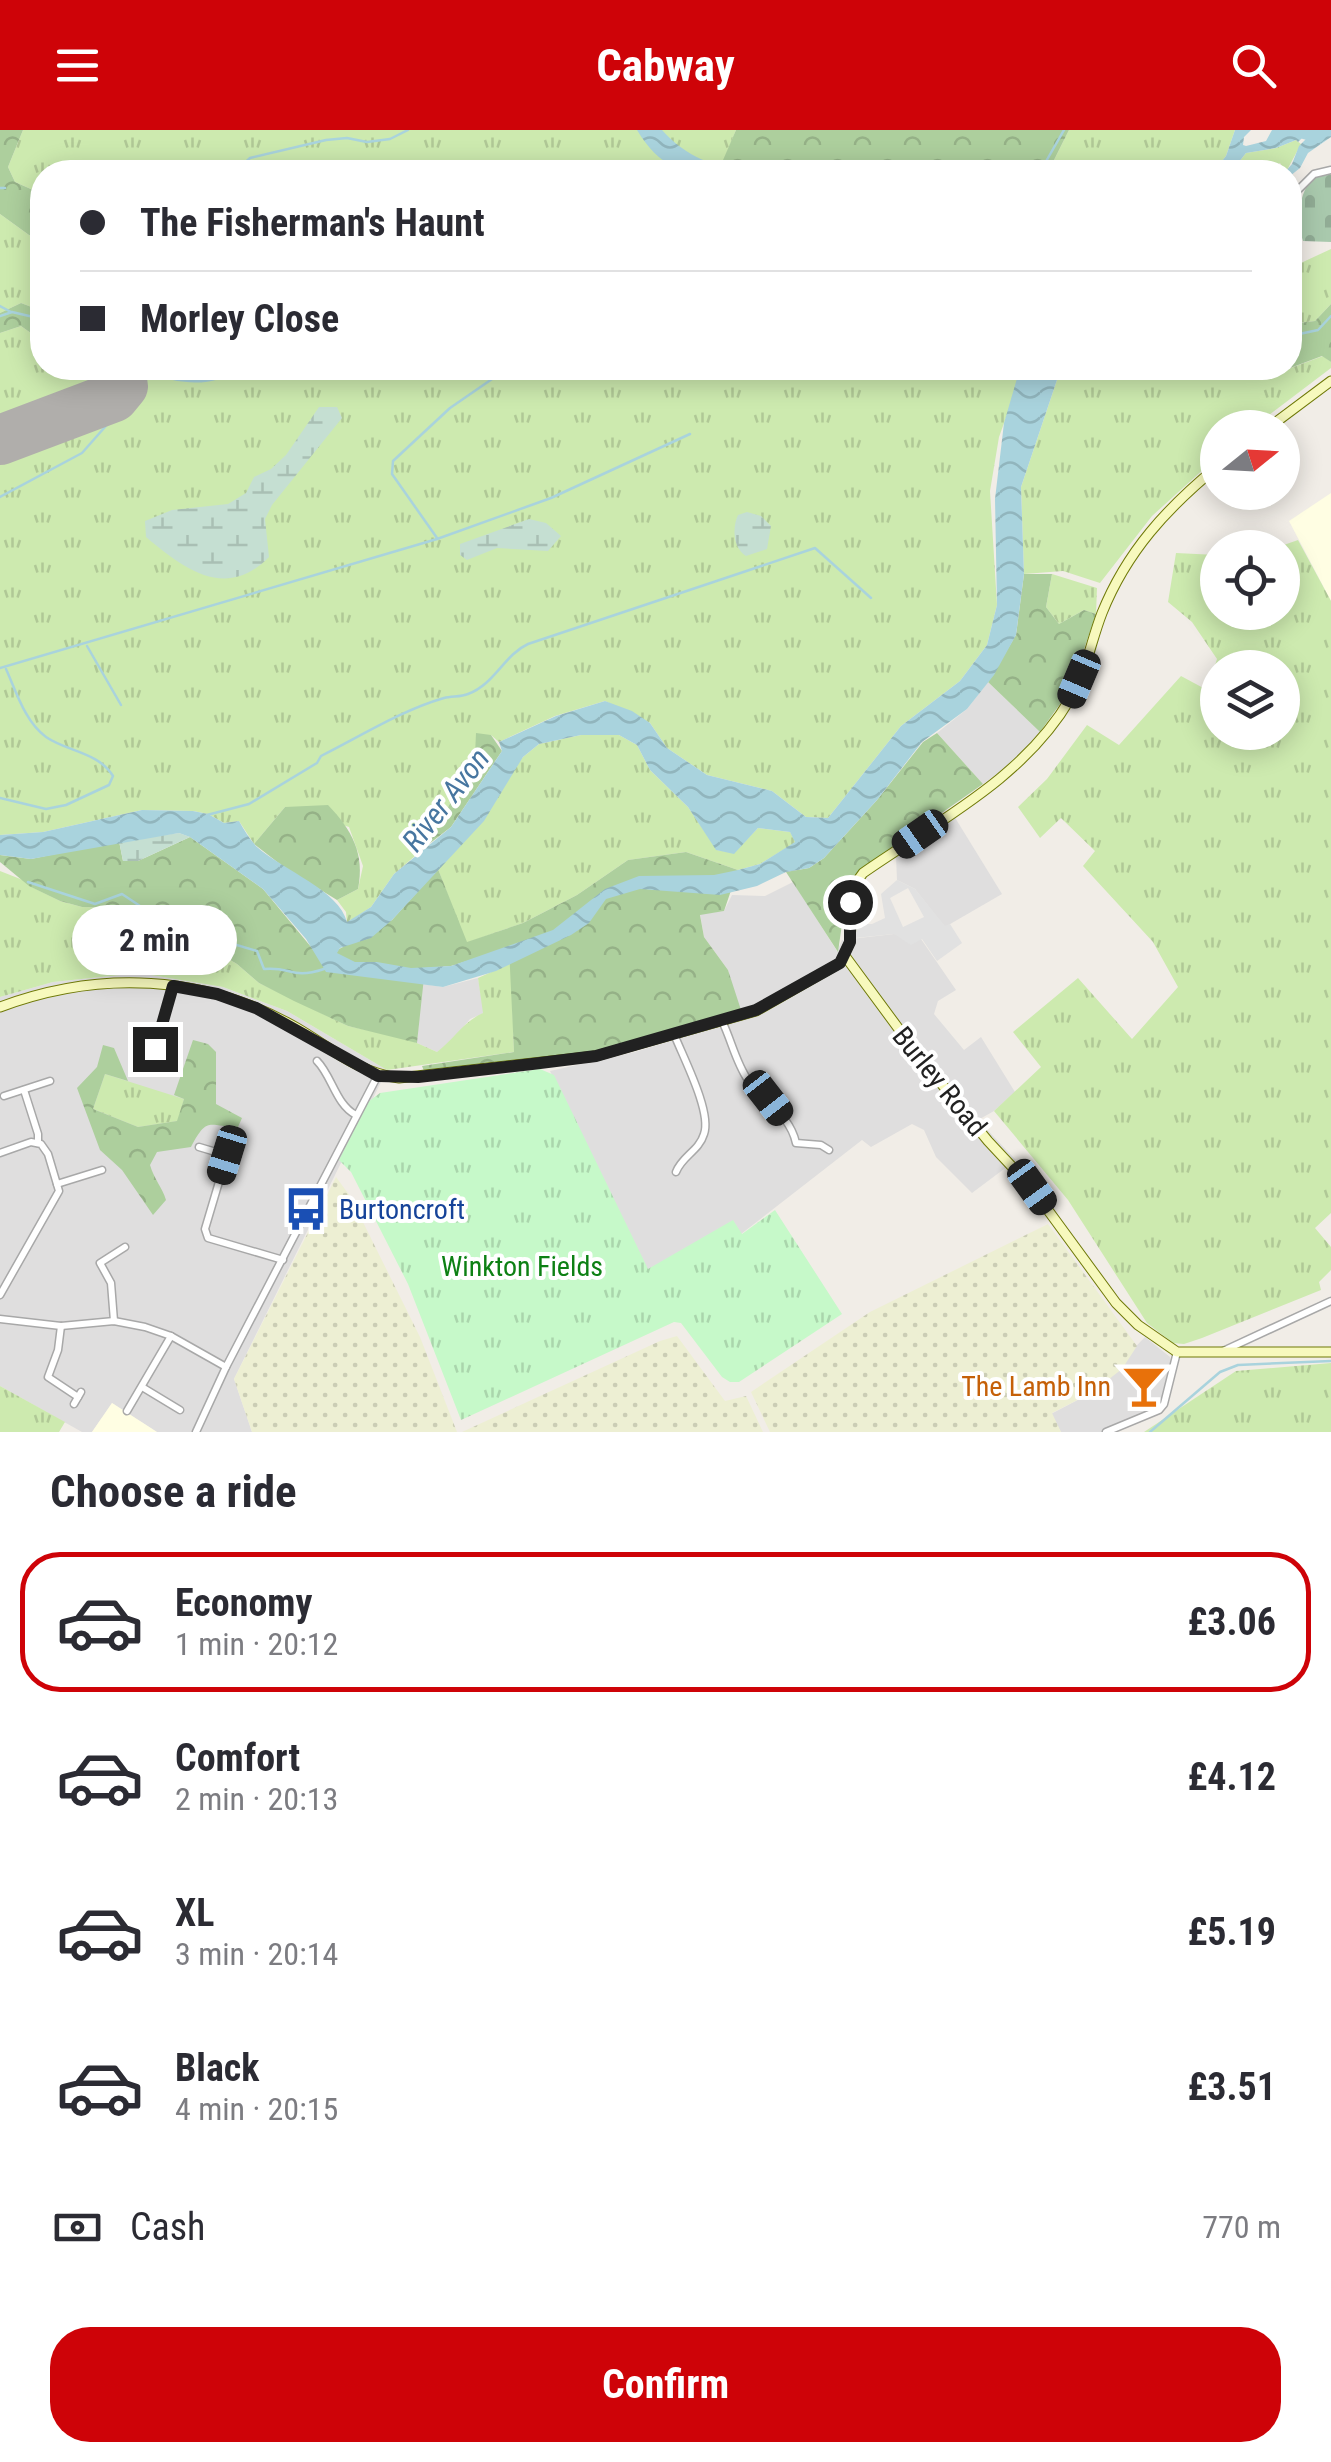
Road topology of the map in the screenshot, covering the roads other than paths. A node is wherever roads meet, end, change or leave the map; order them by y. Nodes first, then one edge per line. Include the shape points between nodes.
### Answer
1 (1331, 170) edge
2 (1302, 186) edge
3 (1331, 382) edge
4 (1293, 410) edge
5 (1200, 481) edge
6 (845, 956) junction
7 (173, 986) junction
8 (0, 1007) edge
9 (722, 1020) junction
10 (674, 1034) junction
11 (155, 1049) dead end
12 (317, 1060) dead end
13 (378, 1076) junction
14 (50, 1081) dead end
15 (24, 1090) junction
16 (4, 1096) dead end
17 (356, 1114) junction
18 (38, 1142) junction
19 (199, 1148) dead end
20 (829, 1150) dead end
21 (0, 1152) edge
22 (227, 1155) junction
23 (236, 1158) dead end
24 (102, 1170) dead end
25 (676, 1172) dead end
26 (58, 1184) junction
27 (126, 1247) dead end
28 (283, 1260) junction
29 (0, 1295) edge
30 (1331, 1301) edge
31 (0, 1318) edge
32 (114, 1321) junction
33 (61, 1326) junction
34 (171, 1336) junction
35 (1223, 1351) junction
36 (1177, 1352) junction
37 (1331, 1352) edge
38 (226, 1367) junction
39 (142, 1388) junction
40 (78, 1398) dead end
41 (180, 1410) dead end
42 (127, 1411) dead end
43 (196, 1432) edge
44 (1106, 1432) edge

1 - 2 street
3 - 4 main road
5 - 6 main road via 1130,555 1071,698 1038,742 1002,778 862,873 853,887
6 - 9 main road via 800,988
6 - 36 main road, Burley Road via 918,1055 1032,1187 1116,1303
7 - 8 main road via 142,981 70,988
7 - 11 street
7 - 13 main road via 256,1008
9 - 10 main road
9 - 20 street via 747,1078 792,1128 796,1142
10 - 13 main road via 579,1058
10 - 25 street via 706,1130
12 - 17 street
13 - 17 street
14 - 15 street
15 - 16 street
15 - 18 street
17 - 28 street
18 - 21 street
18 - 26 street
19 - 22 street
22 - 23 street
22 - 28 street via 208,1238
24 - 26 street
26 - 29 street via 58,1196
27 - 32 street via 100,1263 110,1283
28 - 38 street
30 - 35 street
31 - 33 street
32 - 33 street
32 - 34 street
33 - 40 street via 48,1377
34 - 38 street
34 - 39 street
35 - 36 main road
35 - 37 main road
36 - 44 street via 1159,1410
38 - 43 street
39 - 41 street
39 - 42 street

